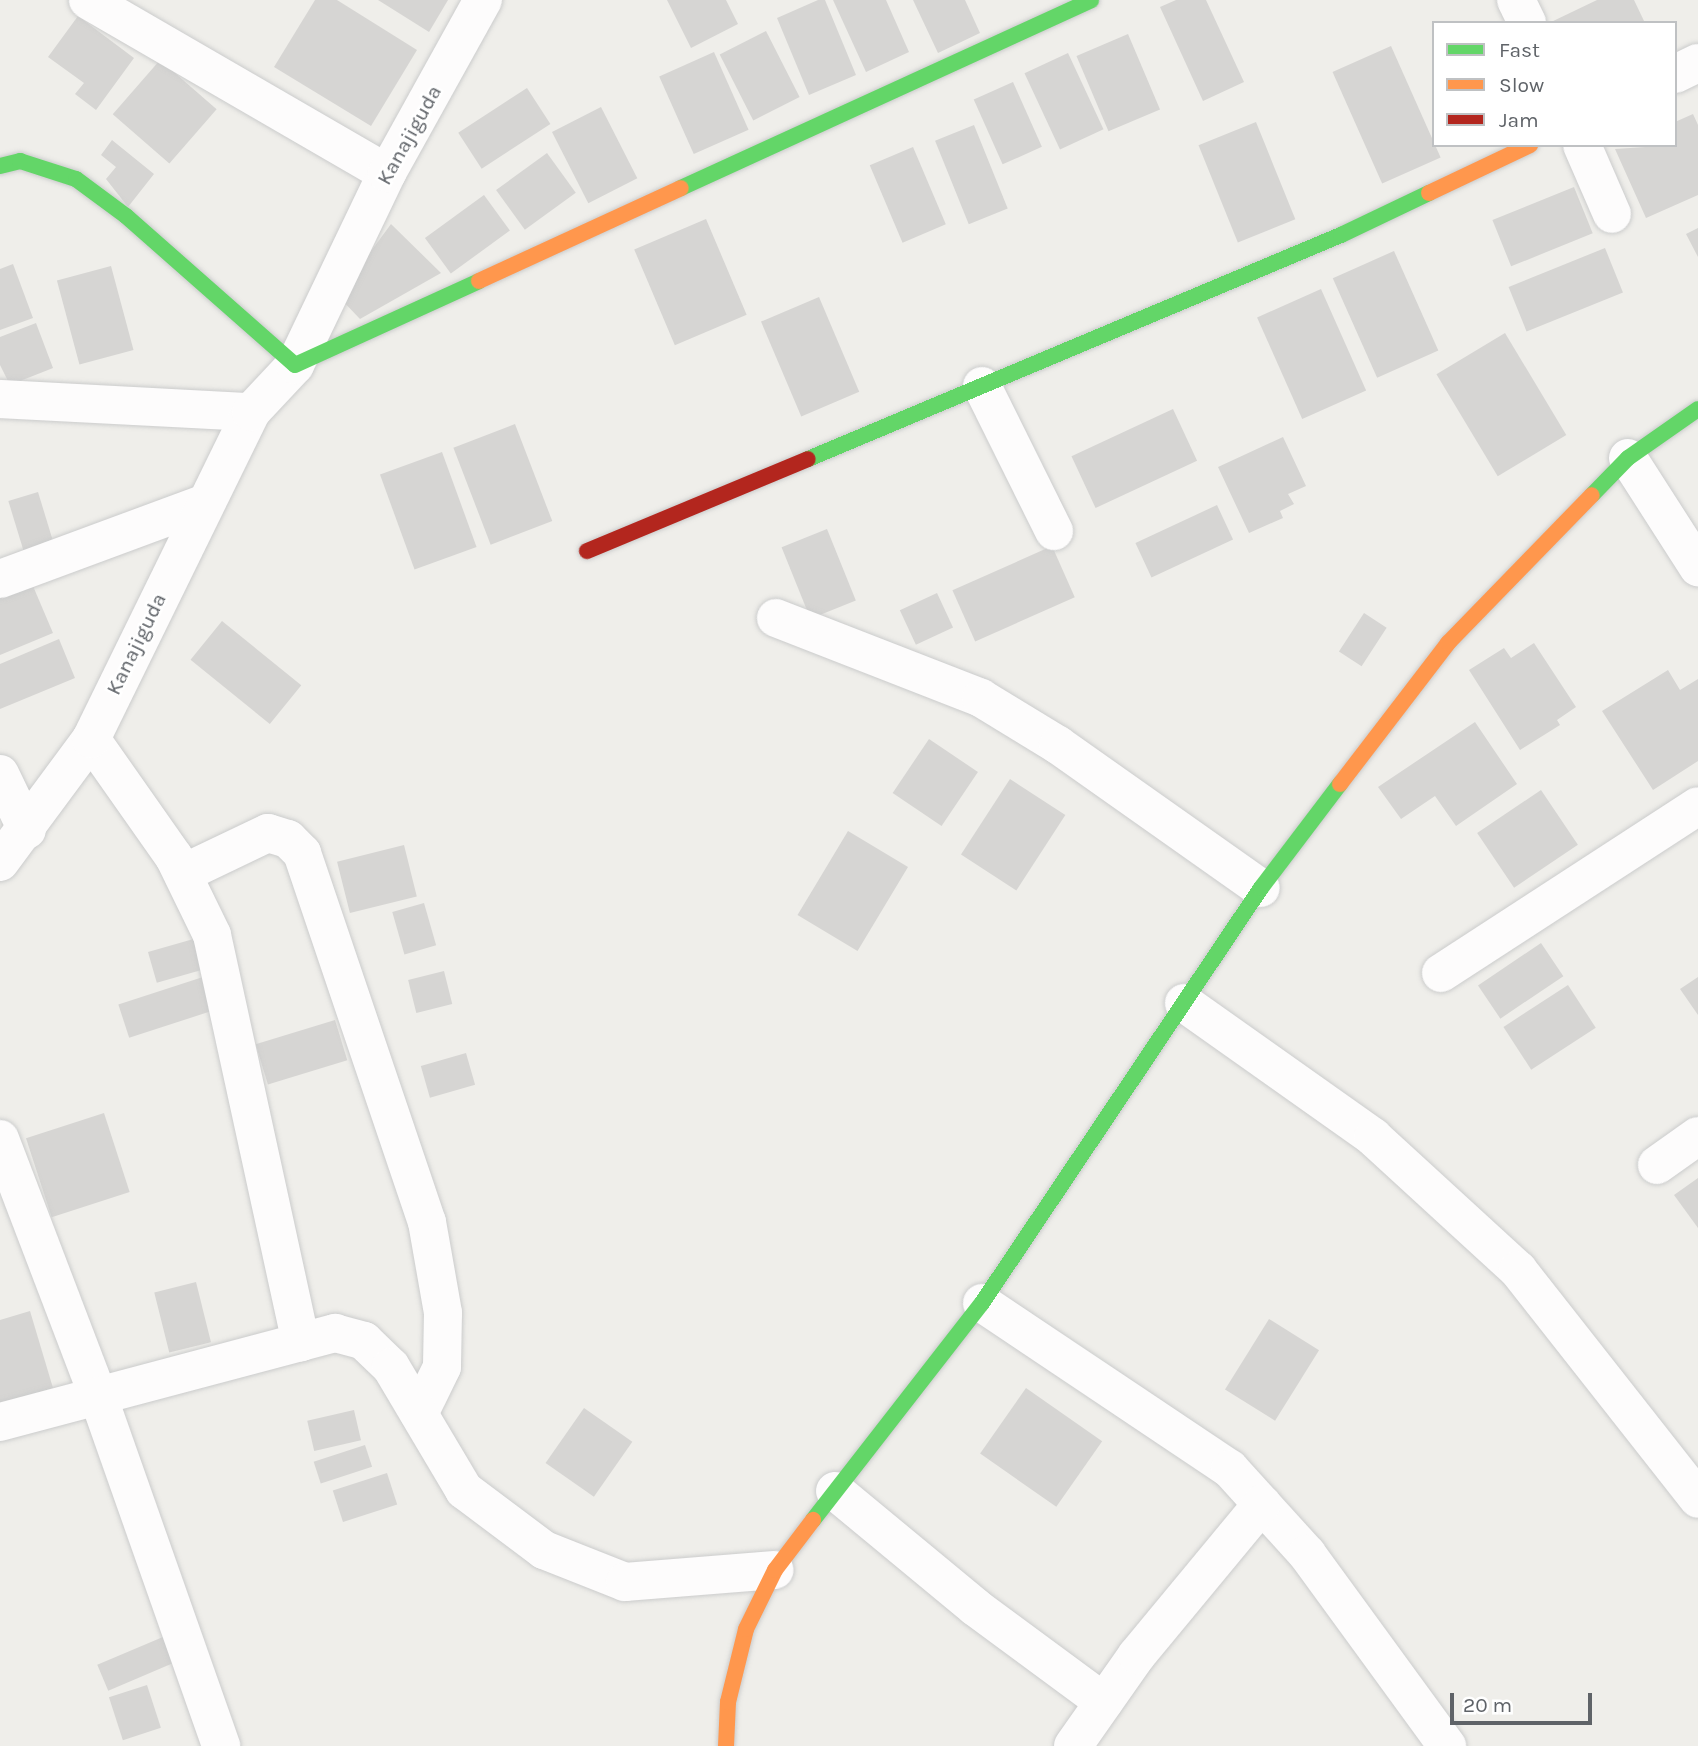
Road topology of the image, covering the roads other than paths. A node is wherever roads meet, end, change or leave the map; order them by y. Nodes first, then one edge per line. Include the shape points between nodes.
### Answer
1 (88, 0) edge
2 (483, 0) edge
3 (1091, 0) edge
4 (1516, 0) edge
5 (1526, 21) edge
6 (1698, 63) edge
7 (1677, 73) edge
8 (1526, 147) edge
9 (1583, 147) edge
10 (0, 166) edge
11 (387, 173) junction
12 (1612, 214) dead end
13 (295, 365) junction
14 (982, 386) junction
15 (0, 399) edge
16 (1698, 409) edge
17 (251, 412) junction
18 (1628, 458) junction
19 (203, 504) junction
20 (1054, 531) dead end
21 (587, 551) dead end
22 (1698, 567) edge
23 (0, 579) edge
24 (776, 618) dead end
25 (91, 738) junction
26 (0, 775) edge
27 (1698, 806) edge
28 (27, 830) junction
29 (0, 862) edge
30 (184, 873) junction
31 (1261, 888) junction
32 (1441, 972) dead end
33 (1184, 1003) junction
34 (1698, 1136) edge
35 (0, 1139) edge
36 (1657, 1165) dead end
37 (982, 1303) junction
38 (301, 1342) junction
39 (98, 1396) junction
40 (419, 1414) junction
41 (0, 1422) edge
42 (835, 1491) junction
43 (1698, 1499) edge
44 (1262, 1504) junction
45 (775, 1570) junction
46 (1104, 1702) junction
47 (221, 1746) edge
48 (726, 1746) edge
49 (1073, 1746) edge
50 (1447, 1746) edge

1 - 11 street
2 - 11 street, Kanajiguda
3 - 13 street
4 - 5 street
6 - 7 street
8 - 14 street via 1341,235
9 - 12 street
10 - 13 street via 20,162 76,179 126,216
11 - 13 street, Kanajiguda
13 - 17 street, Kanajiguda
14 - 20 street
14 - 21 street
15 - 17 street
16 - 18 street
17 - 19 street, Kanajiguda
18 - 22 street
18 - 31 street via 1448,643
19 - 23 street
19 - 25 street, Kanajiguda
24 - 31 street via 981,698 1058,745
25 - 28 street, Kanajiguda
25 - 30 street
26 - 28 street
27 - 32 street
28 - 29 street, Kanajiguda
30 - 38 street via 212,935
30 - 40 street via 268,833 288,839 302,853 427,1222 443,1313 442,1367
31 - 33 street
33 - 37 street
33 - 43 street via 1373,1137 1518,1270
34 - 36 street
35 - 39 street
37 - 42 street
37 - 44 street via 1230,1469
38 - 39 street
38 - 40 street via 335,1333 364,1341 391,1367
39 - 41 street
39 - 47 street
40 - 45 street via 464,1490 544,1550 625,1582
42 - 45 street
42 - 46 street via 975,1607
44 - 46 street via 1137,1655
44 - 50 street via 1307,1554
45 - 48 street via 746,1629 728,1702
46 - 49 street

